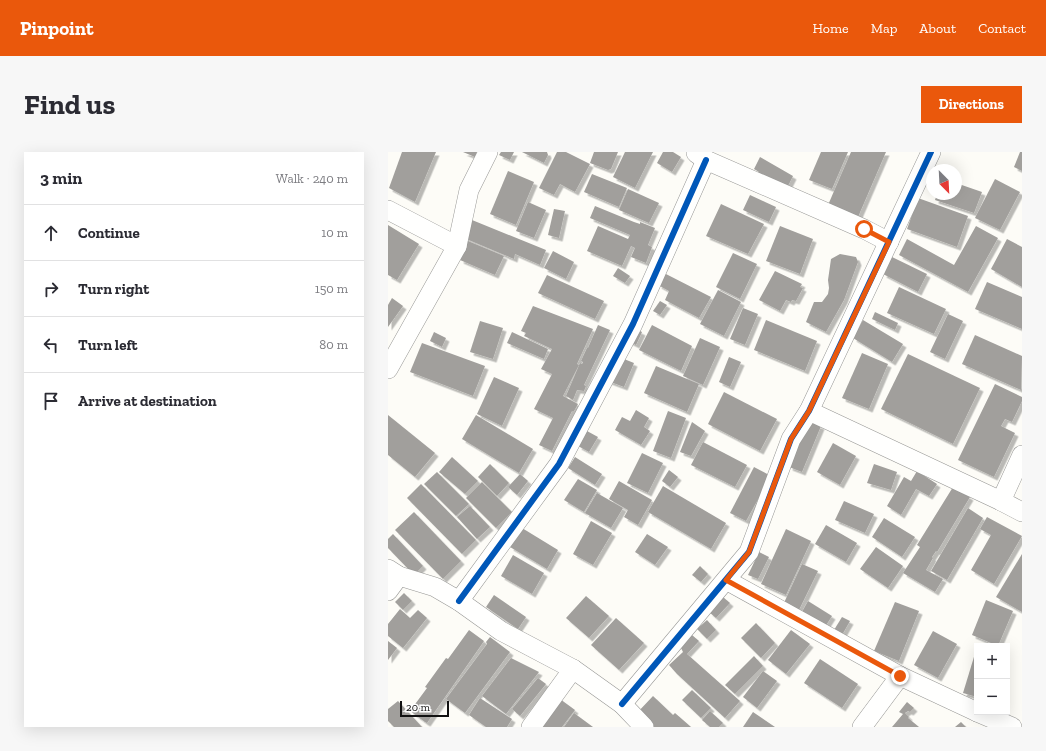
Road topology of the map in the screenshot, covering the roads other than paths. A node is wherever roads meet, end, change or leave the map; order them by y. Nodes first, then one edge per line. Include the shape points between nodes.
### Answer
1 (488, 152) edge
2 (931, 152) edge
3 (700, 156) edge
4 (388, 210) edge
5 (889, 242) junction
6 (457, 246) junction
7 (388, 369) edge
8 (809, 411) junction
9 (1022, 455) edge
10 (1001, 501) junction
11 (1022, 512) edge
12 (393, 572) edge
13 (726, 580) junction
14 (388, 591) edge
15 (459, 601) junction
16 (573, 669) junction
17 (900, 676) junction
18 (622, 704) junction
19 (974, 711) edge
20 (984, 715) edge
21 (531, 727) edge
22 (644, 727) edge
23 (862, 727) edge
24 (1012, 727) edge

1 - 6 street via 469,190
2 - 5 street
3 - 5 street
3 - 15 street via 633,324 559,464
4 - 6 street
5 - 8 street
6 - 7 street
8 - 10 street
8 - 13 street via 791,439 749,552
9 - 10 street
10 - 11 street
12 - 14 street
12 - 15 street via 435,588
13 - 17 street
13 - 18 street
15 - 16 street via 501,632
16 - 18 street
16 - 21 street
17 - 19 street
17 - 23 street
18 - 22 street
20 - 24 street

